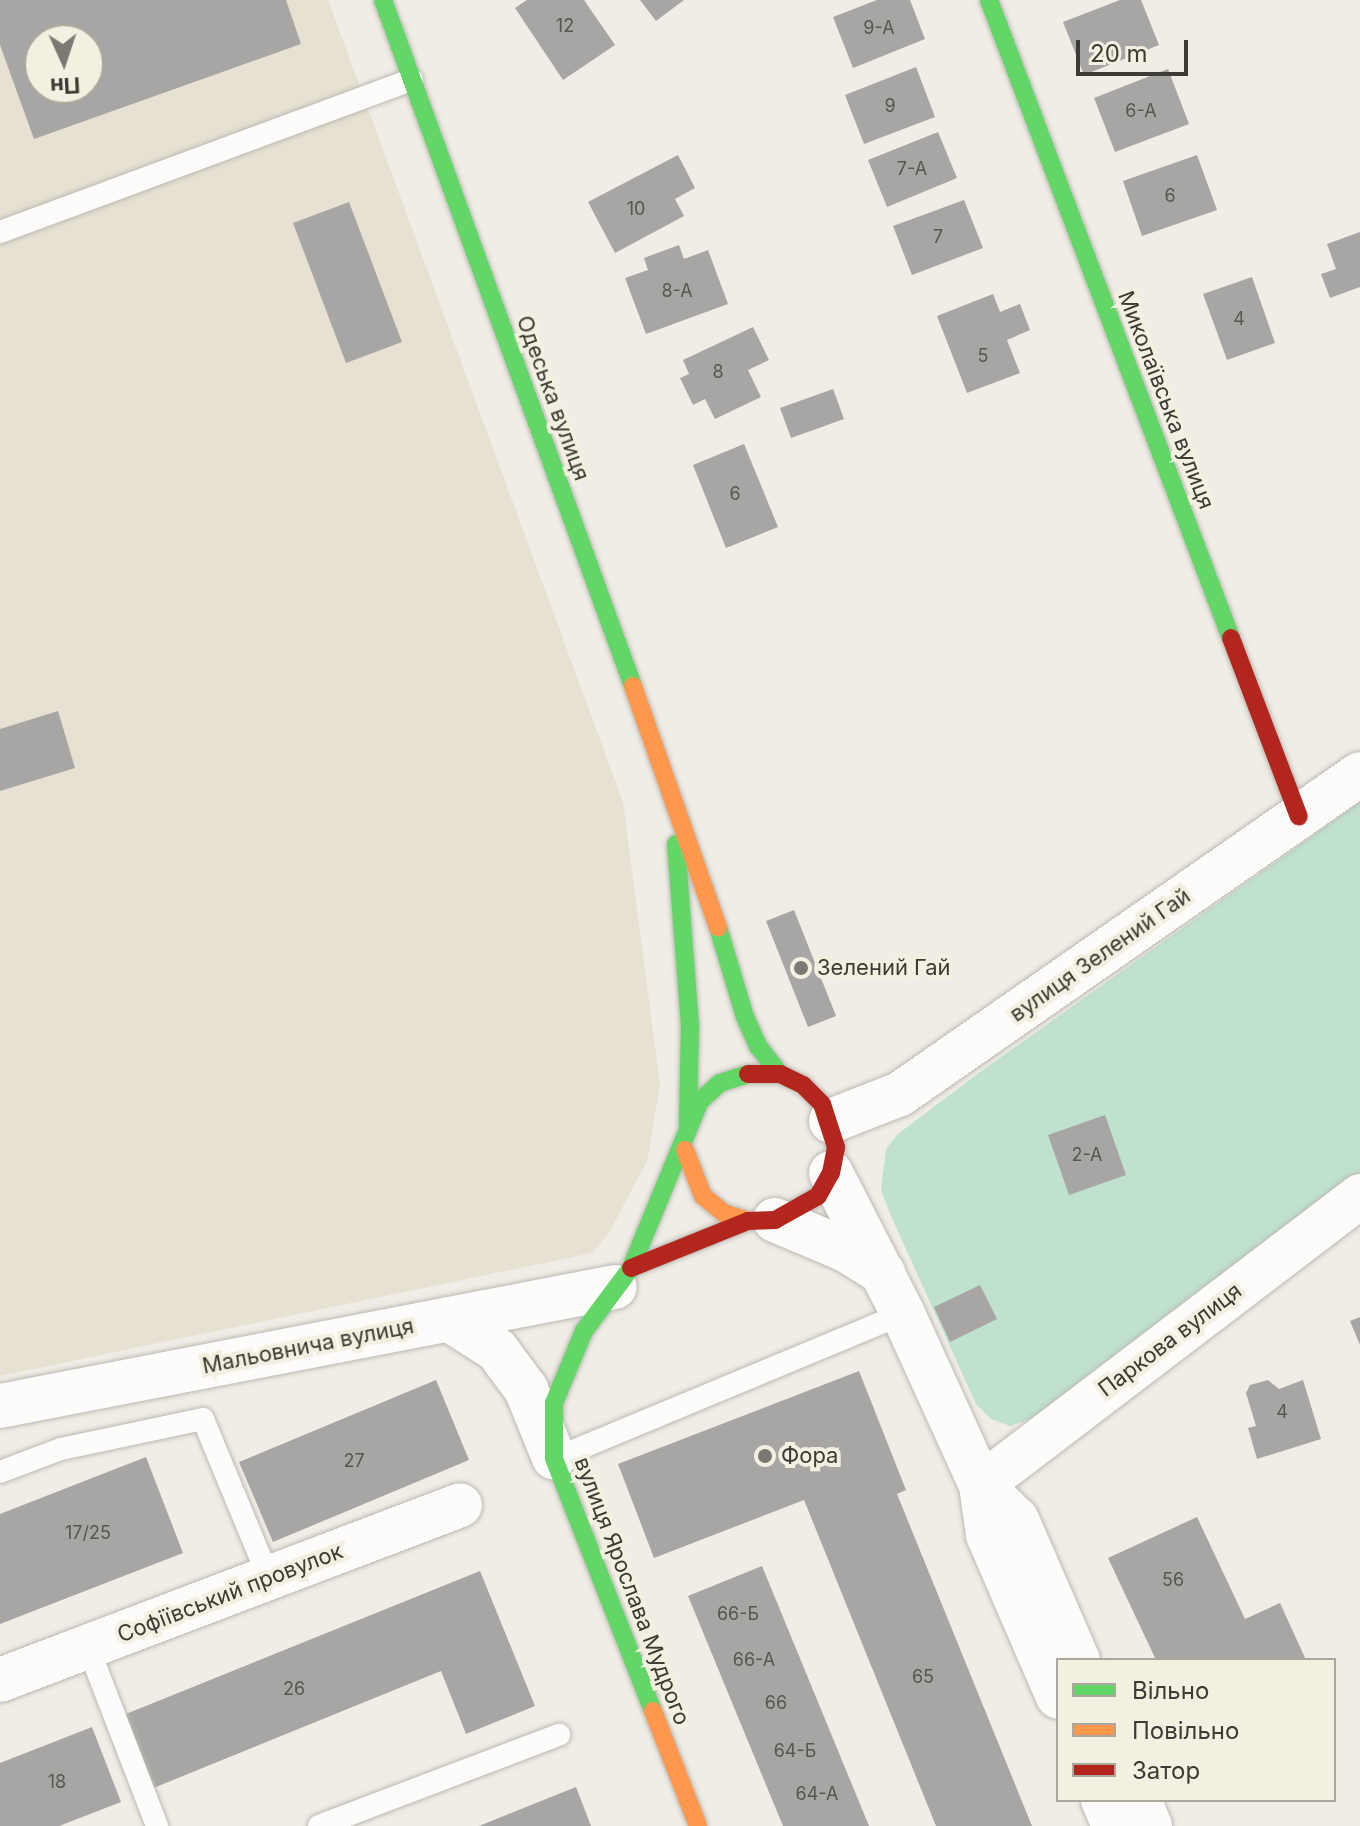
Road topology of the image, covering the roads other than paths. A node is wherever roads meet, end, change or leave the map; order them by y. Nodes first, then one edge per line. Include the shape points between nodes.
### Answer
1 (989, 0) edge
2 (386, 1) edge
3 (412, 80) junction
4 (0, 232) edge
5 (1360, 774) edge
6 (675, 814) junction
7 (1299, 817) junction
8 (780, 1074) junction
9 (831, 1121) junction
10 (688, 1124) junction
11 (685, 1150) junction
12 (831, 1173) junction
13 (1360, 1196) edge
14 (762, 1221) junction
15 (883, 1273) junction
16 (623, 1277) junction
17 (903, 1314) junction
18 (448, 1319) junction
19 (0, 1406) edge
20 (554, 1459) junction
21 (0, 1472) edge
22 (981, 1485) junction
23 (460, 1505) dead end
24 (269, 1578) junction
25 (88, 1647) junction
26 (1077, 1658) edge
27 (0, 1680) edge
28 (1056, 1692) edge
29 (559, 1735) dead end
30 (1104, 1802) edge
31 (1140, 1802) edge
32 (157, 1826) edge
33 (319, 1826) edge
34 (698, 1826) edge
35 (1114, 1826) edge
36 (1150, 1826) edge

1 - 7 main road, Миколаївська вулиця
2 - 3 main road, Одеська вулиця
3 - 4 lane
3 - 6 main road, Одеська вулиця
5 - 7 street, вулиця Зелений Гай
6 - 8 main road, Одеська вулиця via 704,883 745,1017
6 - 10 main road, Одеська вулиця via 690,1025
7 - 9 street, вулиця Зелений Гай via 900,1094
8 - 9 main road via 803,1085
8 - 10 main road via 754,1072 720,1083 700,1101
9 - 12 main road via 836,1147
10 - 11 main road
11 - 14 main road via 703,1196 724,1213
11 - 16 main road, вулиця Ярослава Мудрого
12 - 14 main road via 818,1196
12 - 15 street
13 - 22 street, Паркова вулиця
14 - 15 street via 846,1250
14 - 16 main road
15 - 17 street
16 - 18 street, Мальовнича вулиця
16 - 20 main road, вулиця Ярослава Мудрого via 562,1376 554,1403
17 - 20 lane
17 - 22 street
18 - 19 street, Мальовнича вулиця
18 - 20 street via 497,1350 526,1389
20 - 34 main road, вулиця Ярослава Мудрого
21 - 24 lane via 61,1449 203,1419
22 - 26 street via 1017,1520
22 - 28 street via 988,1535
23 - 24 street, Софіївський провулок
24 - 25 street, Софіївський провулок
25 - 27 street, Софіївський провулок
25 - 32 lane
29 - 33 lane
30 - 35 street
31 - 36 street

